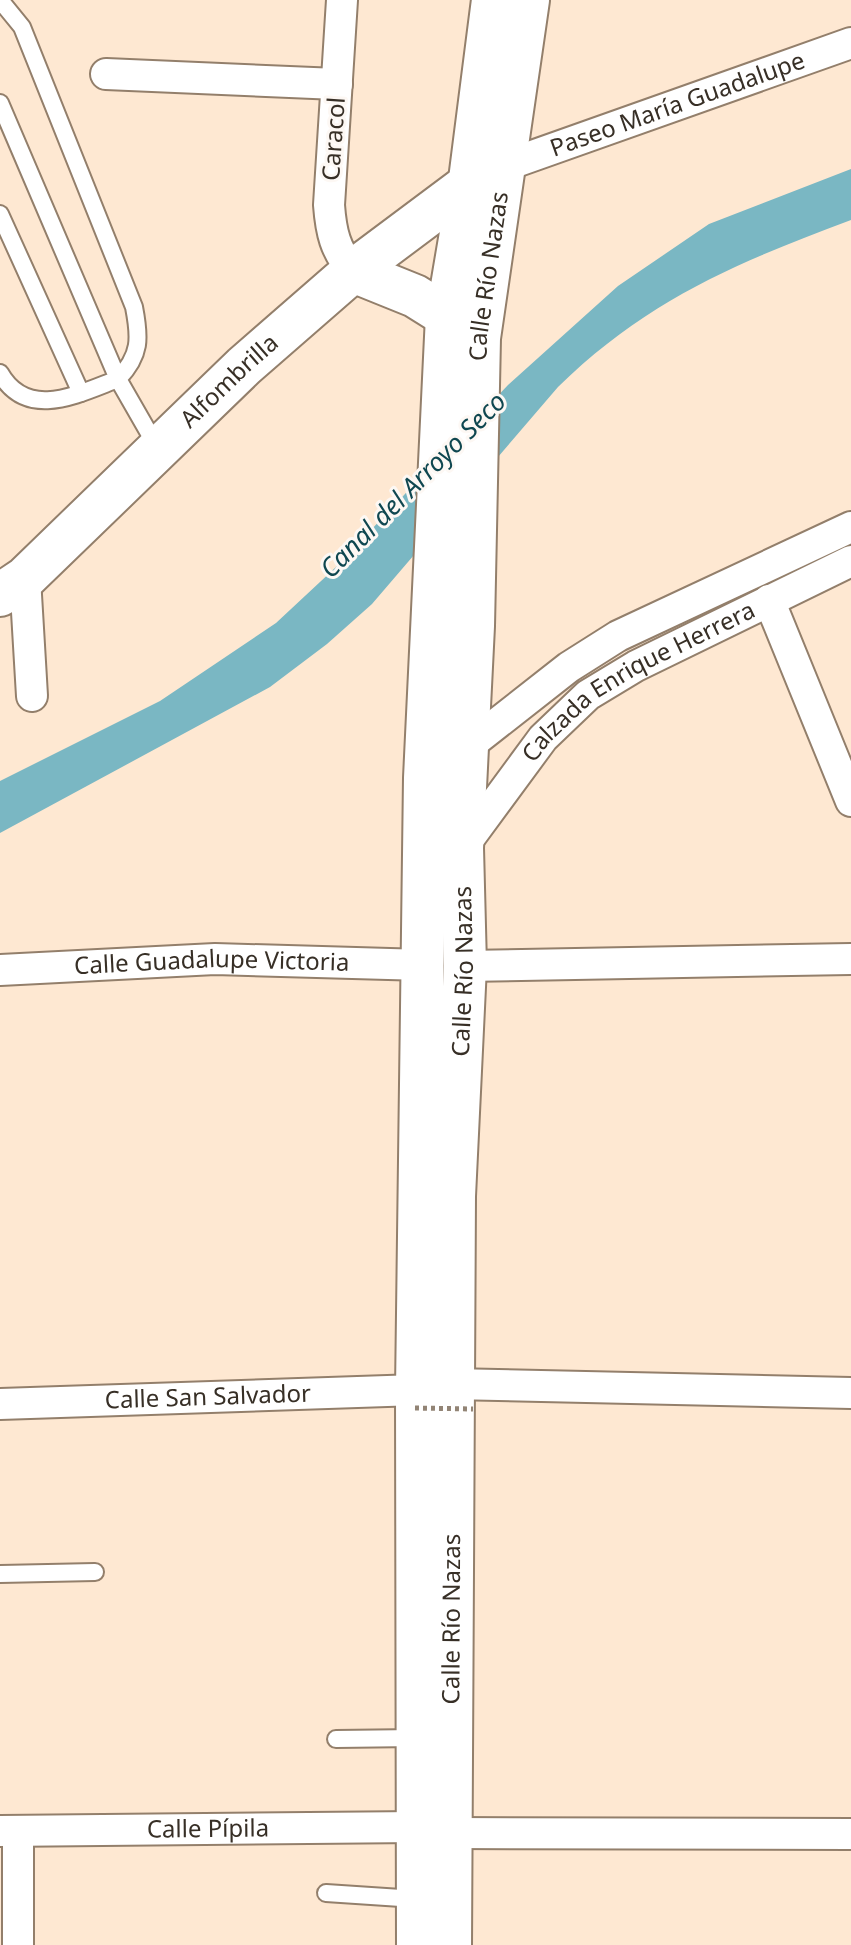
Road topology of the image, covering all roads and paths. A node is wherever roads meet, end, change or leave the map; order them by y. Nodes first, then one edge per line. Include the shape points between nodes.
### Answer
1 (0, 0) edge
2 (342, 0) edge
3 (493, 0) edge
4 (528, 0) edge
5 (851, 43) edge
6 (106, 74) dead end
7 (337, 84) junction
8 (0, 103) edge
9 (487, 173) junction
10 (0, 214) edge
11 (353, 271) junction
12 (457, 334) junction
13 (0, 373) edge
14 (118, 379) junction
15 (81, 393) junction
16 (160, 452) junction
17 (851, 527) edge
18 (851, 561) edge
19 (12, 587) edge
20 (769, 600) junction
21 (32, 696) dead end
22 (467, 747) junction
23 (851, 801) edge
24 (462, 848) junction
25 (851, 959) edge
26 (424, 965) junction
27 (465, 966) junction
28 (0, 970) edge
29 (851, 1393) edge
30 (439, 1398) junction
31 (0, 1404) edge
32 (95, 1572) dead end
33 (0, 1574) edge
34 (418, 1738) junction
35 (336, 1739) dead end
36 (435, 1830) junction
37 (9, 1832) edge
38 (851, 1834) edge
39 (326, 1893) dead end
40 (418, 1899) junction
41 (18, 1945) edge
42 (418, 1945) edge
43 (450, 1945) edge

1 - 14 lane via 22,27 134,307 140,339 134,362
2 - 7 street, Caracol
3 - 9 street, Calle Río Nazas
4 - 9 street, Calle Río Nazas
5 - 9 street, Paseo María Guadalupe
6 - 7 street
7 - 11 street, Caracol via 331,235
8 - 14 lane
9 - 11 street, Alfombrilla
9 - 12 street, Calle Río Nazas
10 - 15 lane
11 - 12 street via 415,296
11 - 16 street, Alfombrilla via 244,366
12 - 22 street, Calle Río Nazas via 473,626
12 - 26 street, Calle Río Nazas via 432,644
13 - 15 lane via 30,401
14 - 15 lane
14 - 16 lane
16 - 19 street, Alfombrilla
17 - 22 street, Calzada Enrique Herrera via 618,636 569,667
18 - 20 street, Calzada Enrique Herrera
19 - 21 street
20 - 23 street
20 - 24 street, Calzada Enrique Herrera via 588,695 543,738
22 - 24 street, Calle Río Nazas
24 - 27 street, Calle Río Nazas
25 - 27 street
26 - 28 street, Calle Guadalupe Victoria via 215,959
26 - 30 street, Calle Río Nazas
27 - 30 street, Calle Río Nazas
29 - 30 street, Calle San Salvador
30 - 31 street, Calle San Salvador
30 - 34 street, Calle Río Nazas
30 - 36 street, Calle Río Nazas
32 - 33 lane
34 - 35 lane
34 - 36 street, Calle Río Nazas
36 - 37 street, Calle Pípila
36 - 38 street, Calle Pípila
36 - 40 street, Calle Río Nazas
36 - 43 street, Calle Río Nazas
37 - 41 street
39 - 40 lane
40 - 42 street, Calle Río Nazas

